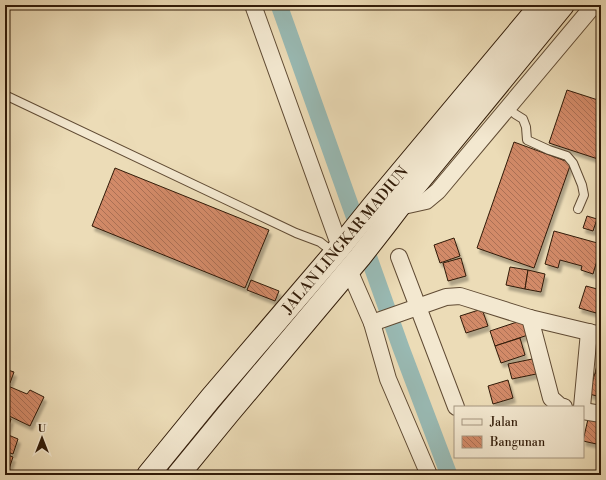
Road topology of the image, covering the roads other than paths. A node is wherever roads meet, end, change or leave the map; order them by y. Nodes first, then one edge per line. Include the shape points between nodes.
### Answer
1 (253, 5) edge
2 (530, 5) edge
3 (541, 5) edge
4 (563, 5) edge
5 (594, 5) edge
6 (5, 95) edge
7 (508, 108) junction
8 (400, 183) junction
9 (399, 207) junction
10 (578, 209) dead end
11 (341, 246) junction
12 (399, 257) dead end
13 (354, 263) junction
14 (418, 306) junction
15 (530, 318) junction
16 (376, 322) junction
17 (595, 334) edge
18 (210, 399) junction
19 (456, 406) edge
20 (560, 406) edge
21 (582, 406) edge
22 (584, 411) edge
23 (228, 414) junction
24 (601, 414) edge
25 (148, 475) edge
26 (178, 475) edge
27 (429, 475) edge

1 - 11 street
2 - 8 street via 404,155 396,168
3 - 8 main road, JALAN LINGKAR MADIUN
4 - 8 main road, JALAN LINGKAR MADIUN
5 - 7 street
6 - 11 lane via 296,233
7 - 9 street via 438,191 426,201
7 - 10 lane via 523,119 527,140 567,156 573,162 584,195
8 - 9 main road, JALAN LINGKAR MADIUN
8 - 11 main road, JALAN LINGKAR MADIUN via 373,206
9 - 13 main road, JALAN LINGKAR MADIUN
11 - 18 main road, JALAN LINGKAR MADIUN
12 - 14 street
13 - 16 street
13 - 23 main road, JALAN LINGKAR MADIUN
14 - 15 street via 446,297 460,296
14 - 16 street
14 - 19 street
15 - 17 street
15 - 20 street via 551,398
16 - 27 street via 388,378
17 - 21 street
18 - 23 main road
18 - 25 main road, JALAN LINGKAR MADIUN
22 - 24 street
23 - 26 main road, JALAN LINGKAR MADIUN

